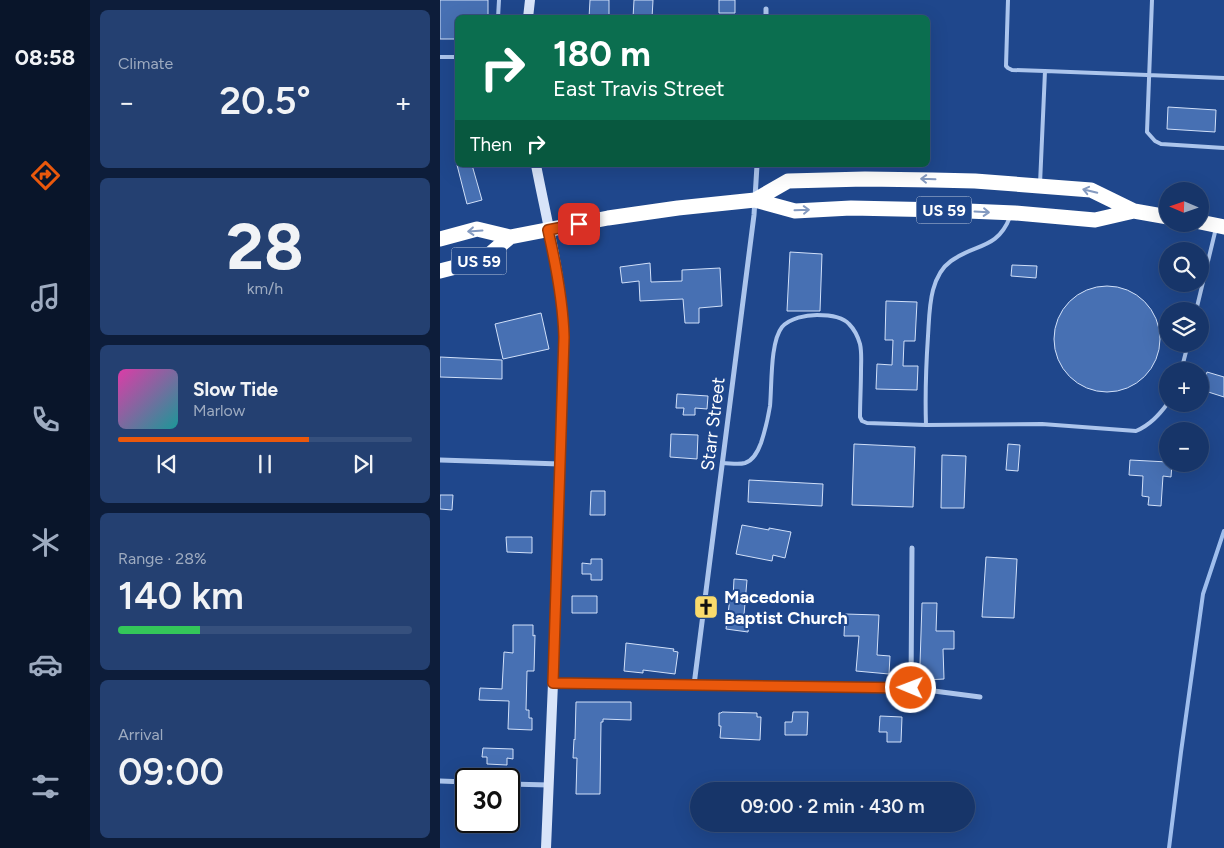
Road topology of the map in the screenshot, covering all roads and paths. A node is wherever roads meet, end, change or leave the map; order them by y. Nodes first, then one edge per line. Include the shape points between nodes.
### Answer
1 (499, 0) edge
2 (530, 0) edge
3 (1008, 0) edge
4 (1152, 0) edge
5 (766, 9) dead end
6 (498, 15) edge
7 (528, 15) edge
8 (766, 15) edge
9 (440, 57) edge
10 (455, 57) edge
11 (1045, 71) junction
12 (1149, 75) junction
13 (1224, 78) edge
14 (1224, 148) edge
15 (536, 167) edge
16 (757, 167) edge
17 (1040, 186) junction
18 (755, 200) junction
19 (1134, 211) junction
20 (1012, 213) junction
21 (1159, 215) edge
22 (1220, 226) edge
23 (548, 230) junction
24 (510, 237) junction
25 (440, 238) edge
26 (440, 271) edge
27 (1199, 302) edge
28 (1160, 412) edge
29 (926, 425) junction
30 (440, 460) edge
31 (722, 462) junction
32 (560, 464) junction
33 (912, 548) dead end
34 (553, 683) junction
35 (694, 685) junction
36 (911, 688) junction
37 (980, 697) dead end
38 (440, 781) edge
39 (455, 782) edge
40 (520, 784) edge
41 (549, 785) junction
42 (546, 848) edge

1 - 6 lane
2 - 7 street
3 - 11 lane via 1006,66 1012,70
4 - 12 lane
5 - 8 street
9 - 10 lane
11 - 12 lane
11 - 17 lane
12 - 13 lane
12 - 14 lane via 1147,132 1155,142
15 - 23 street
16 - 18 street, Starr Street
17 -> 18 highway, US 59 via 898,179 788,181
19 -> 17 highway, US 59 via 1091,190
18 -> 20 highway, US 59 via 795,211 884,208
18 - 23 highway, US 59 via 608,218
18 - 31 street, Starr Street
19 - 20 highway, US 59 via 1094,220
19 - 21 highway, US 59
20 - 29 lane via 1007,226 996,239 952,260 936,282 929,320
22 - 27 lane
23 - 24 highway, US 59
23 - 32 street via 563,318
24 -> 25 highway via 478,229
24 - 26 highway, US 59 via 483,260
28 - 29 lane via 1152,422 1136,431 1042,424
29 - 31 lane via 862,421 861,352 857,335 840,318 806,316 790,321 779,332 770,405 757,454 744,463
30 - 32 street
31 - 35 street, Starr Street
32 - 34 street
33 - 36 street
34 - 35 street
34 - 41 street
35 - 36 street
36 - 37 street
38 - 39 street
40 - 41 street
41 - 42 street

